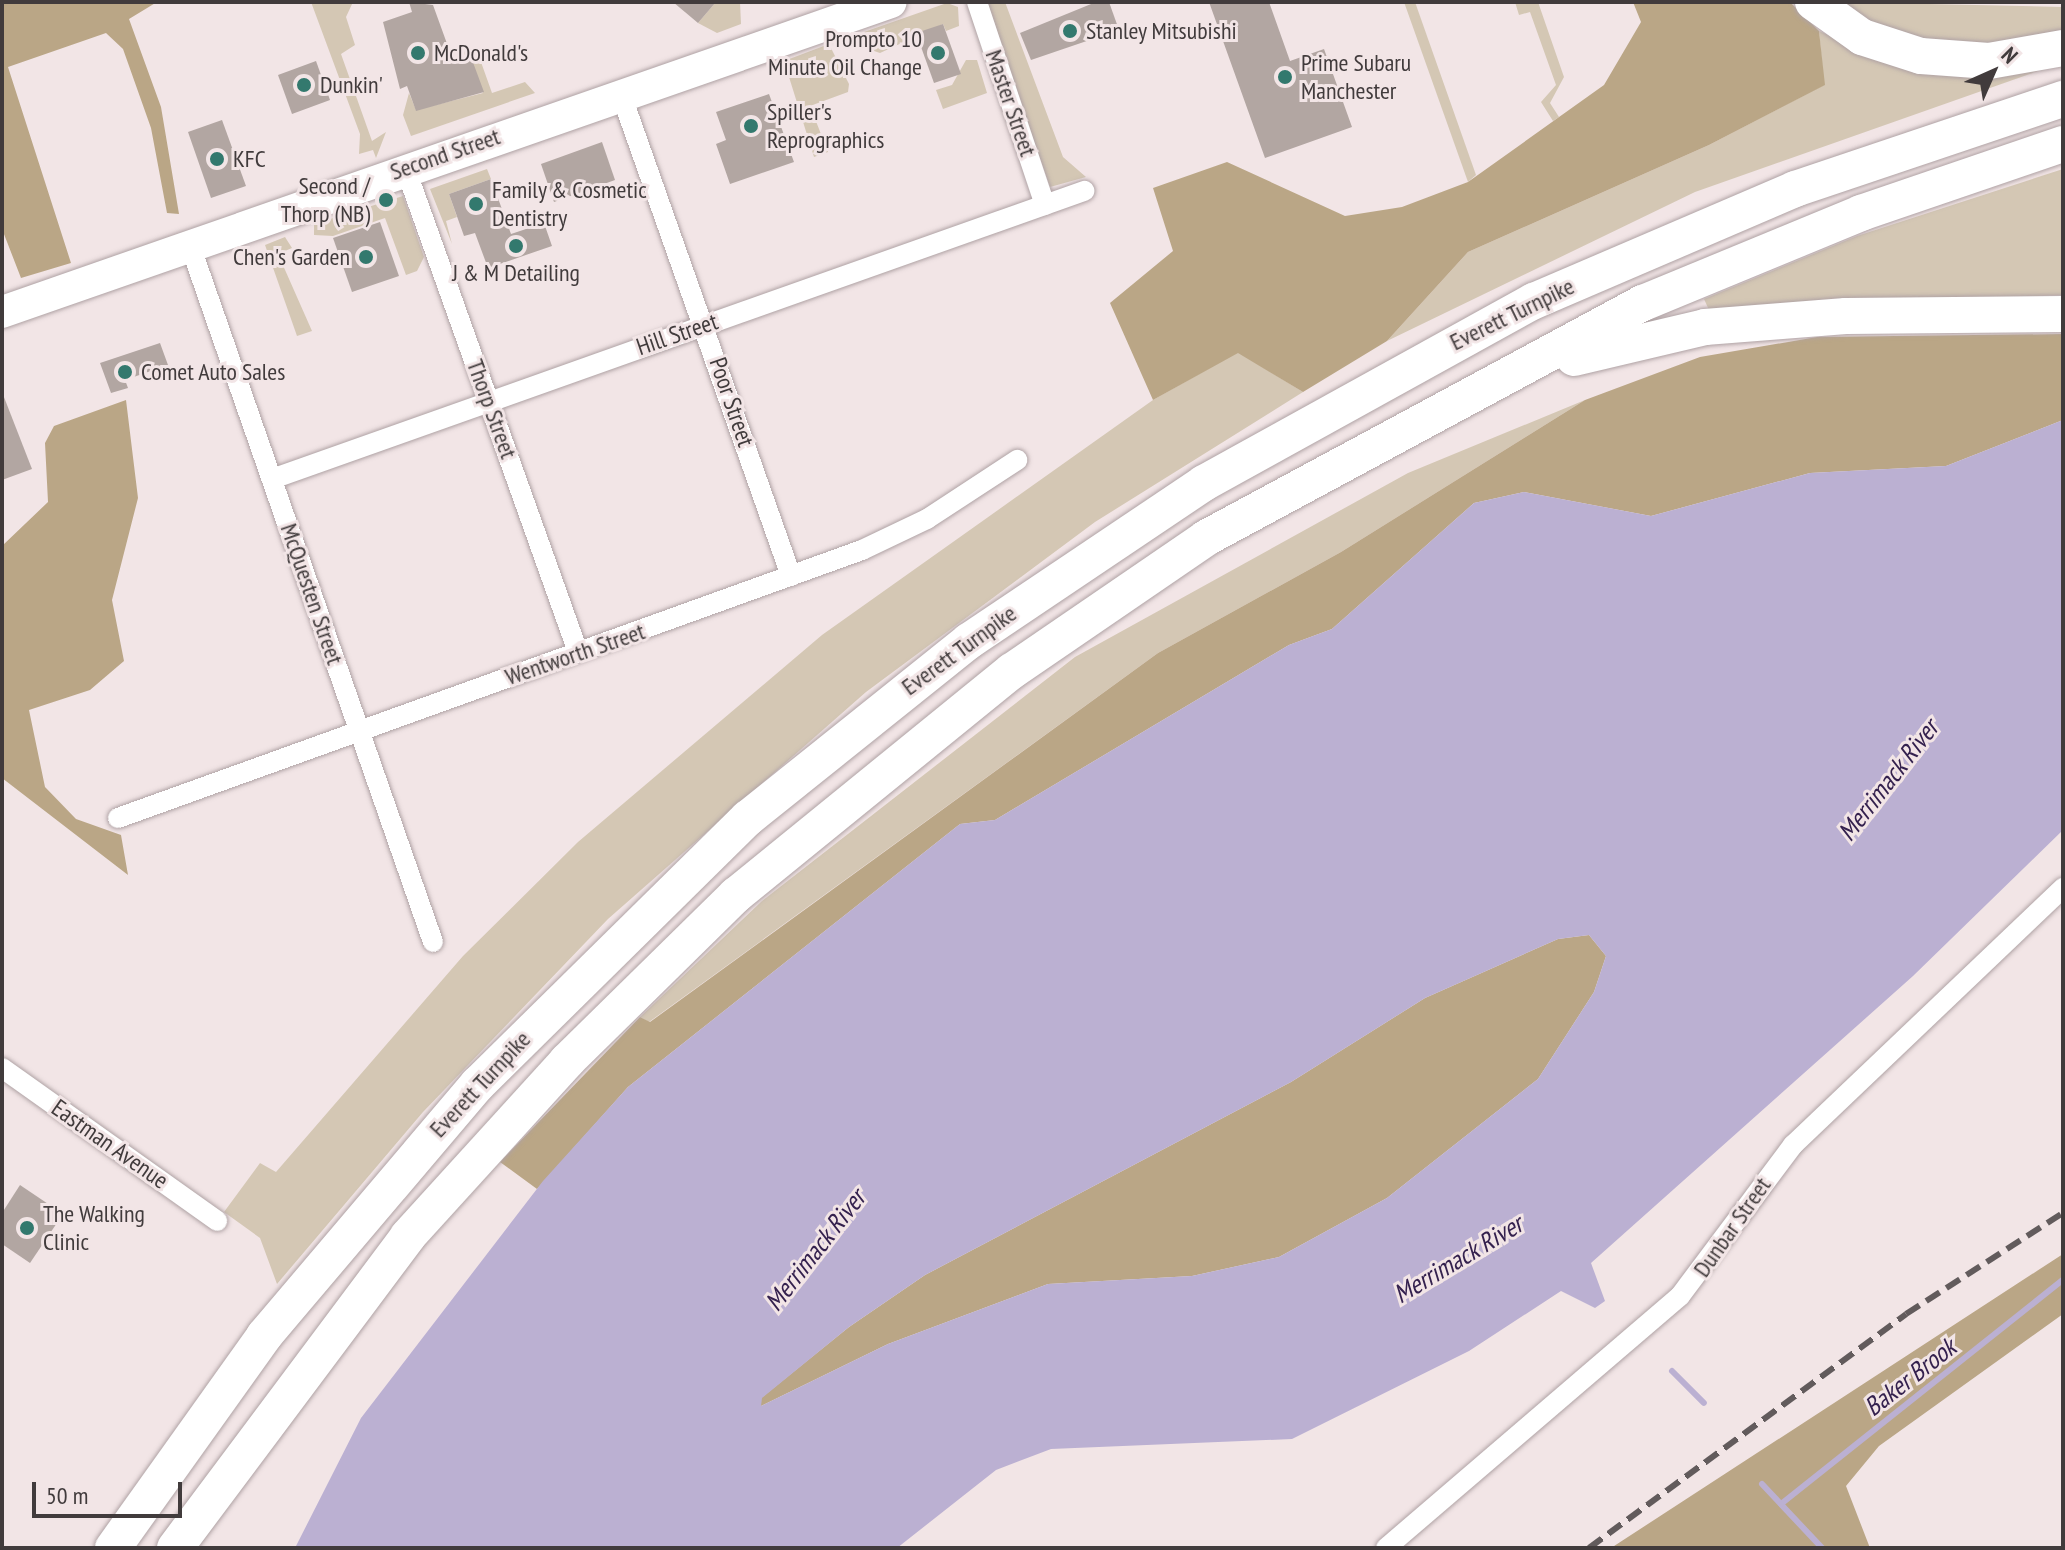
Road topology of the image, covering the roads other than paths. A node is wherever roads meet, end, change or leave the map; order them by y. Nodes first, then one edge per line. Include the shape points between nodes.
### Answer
1 (891, 2) edge
2 (977, 2) edge
3 (1813, 2) edge
4 (2063, 48) edge
5 (621, 94) junction
6 (2063, 99) edge
7 (2063, 144) edge
8 (405, 167) junction
9 (1084, 191) dead end
10 (1045, 205) junction
11 (190, 245) junction
12 (2, 312) edge
13 (2063, 314) edge
14 (706, 324) junction
15 (488, 399) junction
16 (1017, 460) dead end
17 (272, 479) junction
18 (1206, 538) junction
19 (791, 576) junction
20 (578, 652) junction
21 (360, 733) junction
22 (118, 818) dead end
23 (2063, 888) edge
24 (433, 942) dead end
25 (2, 1068) edge
26 (217, 1221) dead end
27 (113, 1548) edge
28 (175, 1548) edge
29 (1386, 1548) edge

1 - 5 main road, Second Street
2 - 10 street, Master Street
3 - 4 highway via 1862,37 1921,56 1989,61
5 - 8 main road, Second Street
5 - 14 street, Poor Street
6 - 27 highway, Everett Turnpike via 1795,189 1534,301 1204,483 969,641 748,818 478,1084 264,1336
7 - 18 highway, Everett Turnpike via 1861,213 1643,303
8 - 11 main road, Second Street
8 - 15 street, Thorp Street
9 - 10 street, Hill Street
10 - 14 street, Hill Street
11 - 12 main road, Second Street
11 - 17 street, McQuesten Street
13 - 18 highway via 1846,316 1705,327 1605,348 1554,366
14 - 15 street, Hill Street
14 - 19 street, Poor Street
15 - 17 street, Hill Street
15 - 20 street, Thorp Street
16 - 19 street, Wentworth Street via 906,531
17 - 21 street, McQuesten Street
18 - 28 highway, Everett Turnpike via 918,743 650,976 408,1236
19 - 20 street, Wentworth Street
20 - 21 street, Wentworth Street
21 - 22 street, Wentworth Street
21 - 24 street, McQuesten Street
23 - 29 street, Dunbar Street via 1793,1145 1680,1296
25 - 26 street, Eastman Avenue

